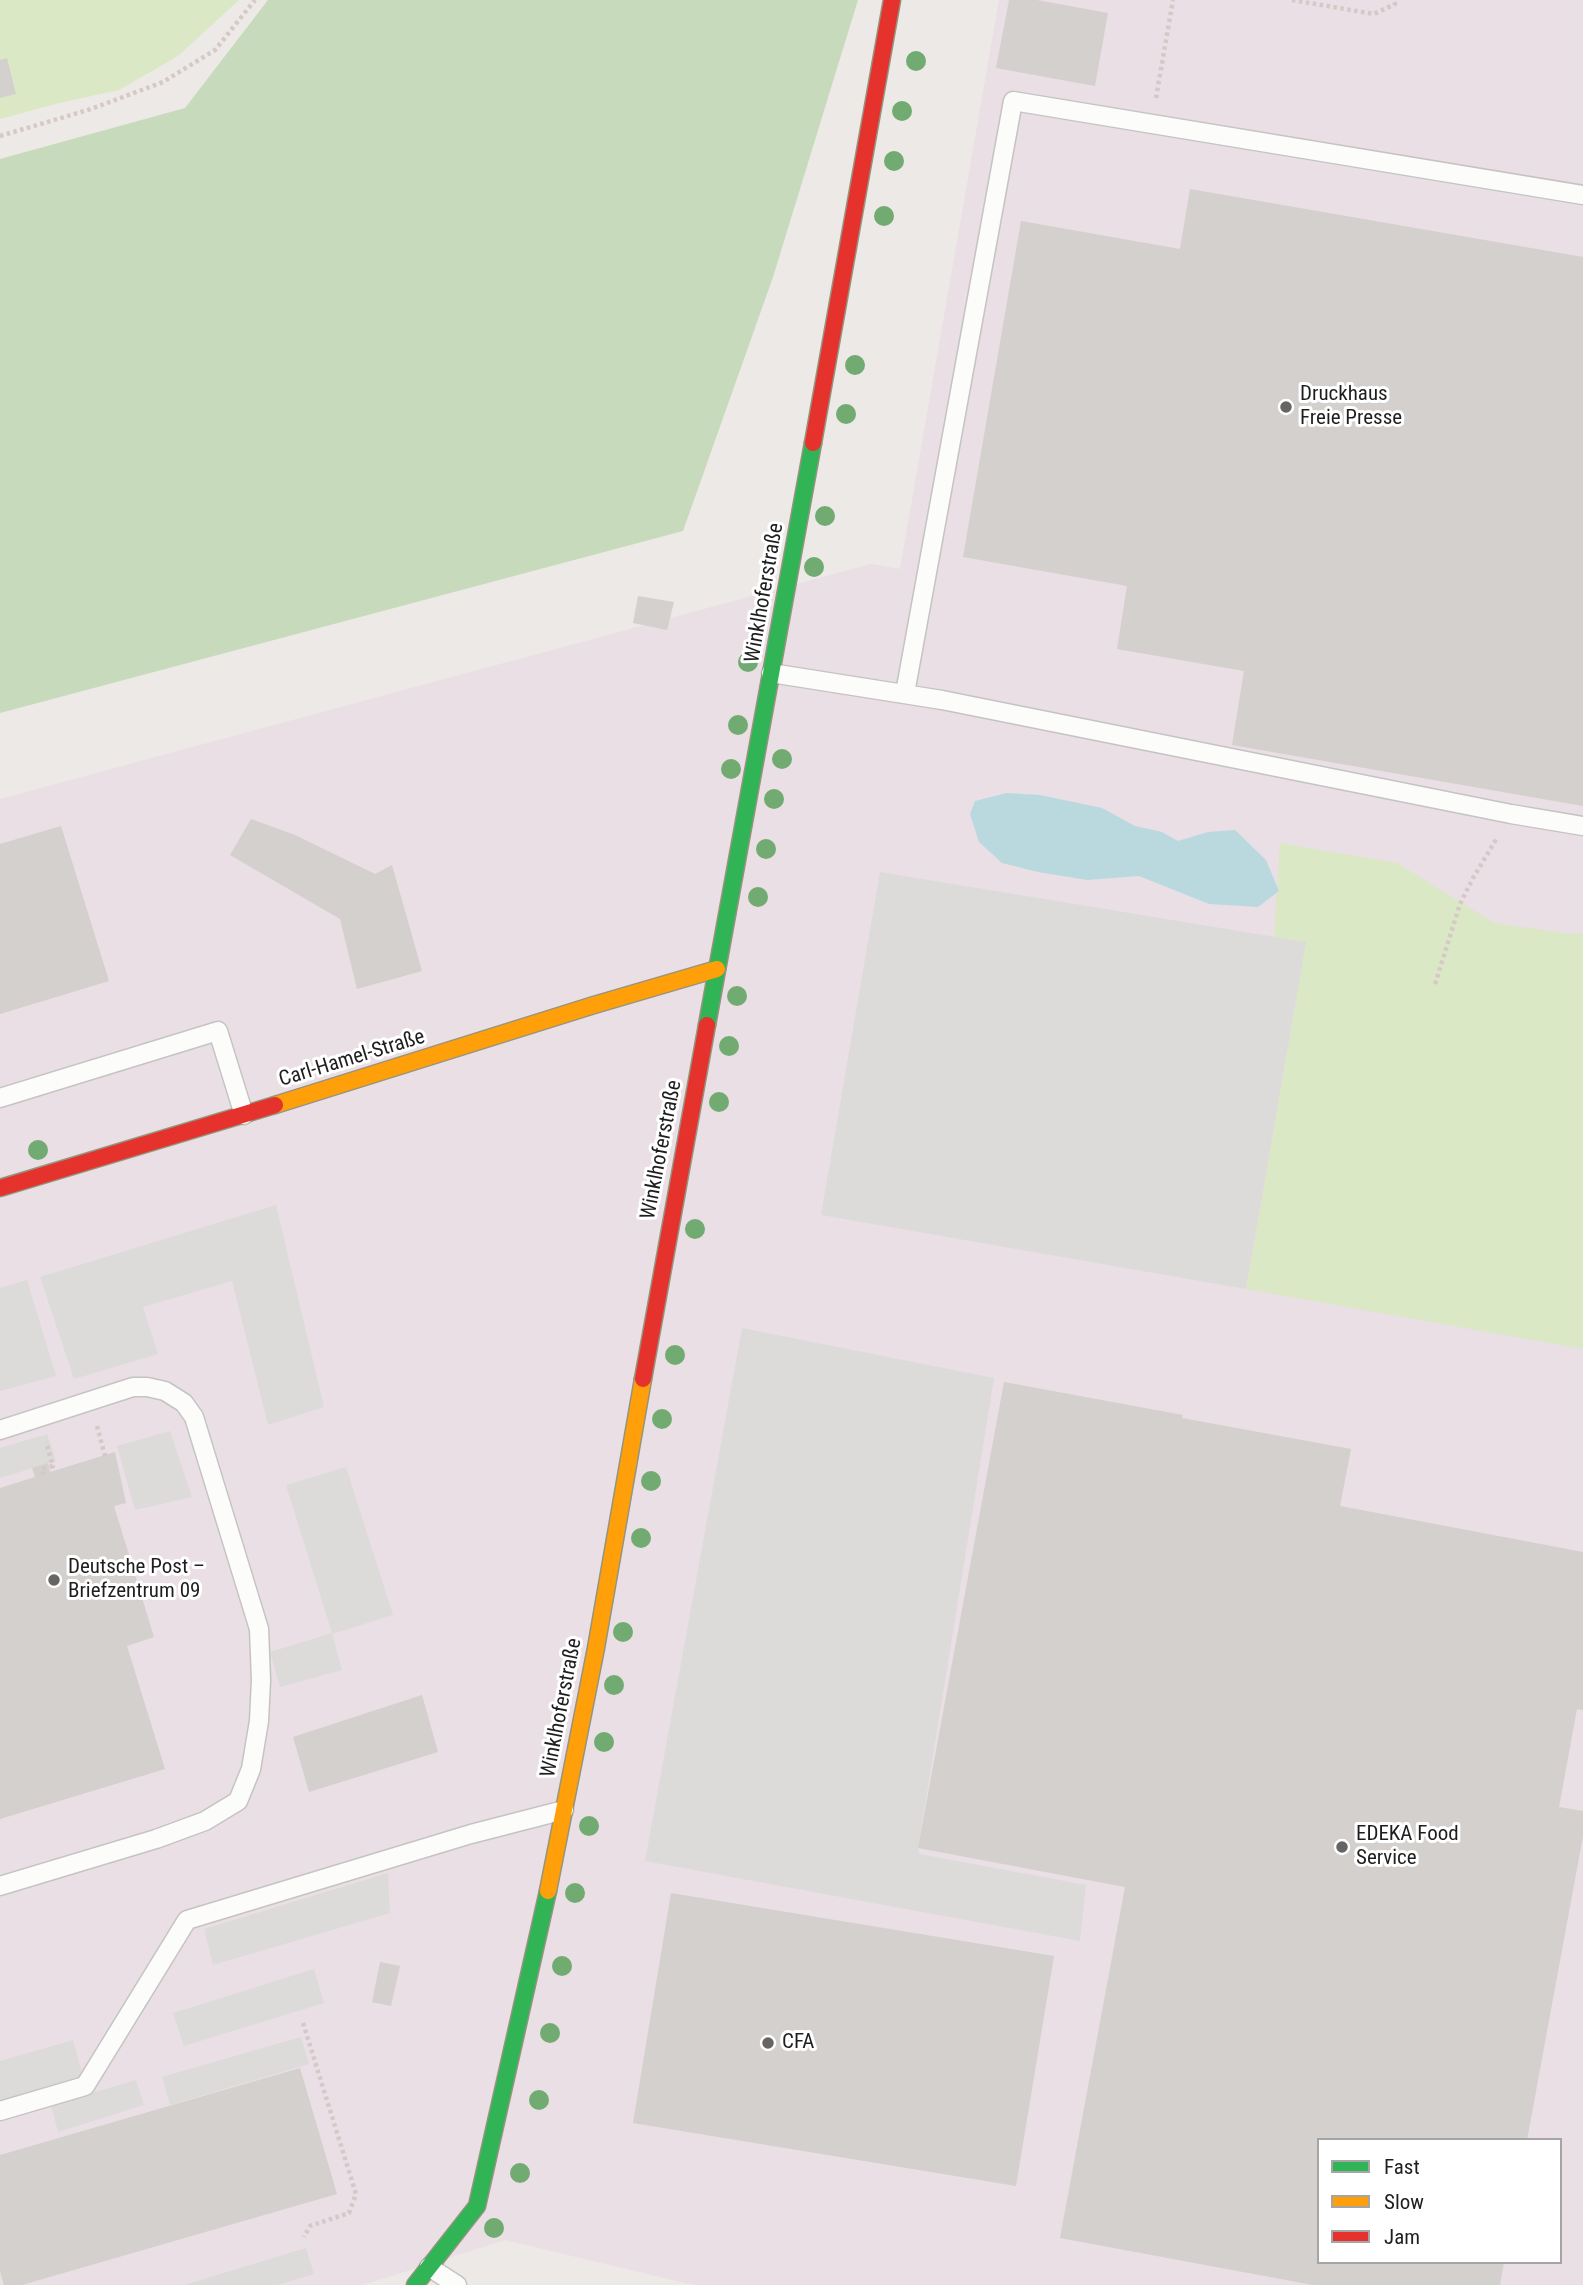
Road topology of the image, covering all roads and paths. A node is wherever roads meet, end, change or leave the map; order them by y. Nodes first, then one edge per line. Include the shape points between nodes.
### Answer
1 (255, 0) edge
2 (892, 0) edge
3 (1172, 0) edge
4 (1292, 0) edge
5 (1393, 0) edge
6 (1151, 123) junction
7 (0, 136) edge
8 (1583, 195) edge
9 (771, 673) junction
10 (905, 693) junction
11 (1583, 826) edge
12 (1483, 863) dead end
13 (717, 970) junction
14 (1435, 984) dead end
15 (0, 1098) edge
16 (244, 1115) junction
17 (0, 1188) edge
18 (0, 1430) edge
19 (564, 1810) junction
20 (0, 1886) edge
21 (303, 2024) dead end
22 (0, 2111) edge
23 (304, 2237) dead end
24 (429, 2267) junction
25 (415, 2285) edge
26 (457, 2285) edge

1 - 7 path via 215,50 163,82
2 - 9 street, Winklhoferstraße
3 - 6 path
4 - 5 path via 1374,14 1395,4
6 - 8 lane
6 - 10 lane via 1013,101
9 - 10 lane
9 - 13 street, Winklhoferstraße
10 - 11 lane
12 - 14 path via 1460,904
13 - 16 street, Carl-Hamel-Straße
13 - 19 street, Winklhoferstraße
15 - 16 lane via 218,1031
16 - 17 street, Carl-Hamel-Straße
18 - 20 lane via 133,1387 165,1391 184,1403 194,1417 259,1629 261,1680 251,1769 238,1801 205,1821 156,1839
19 - 22 lane via 187,1920 85,2086
19 - 24 street, Winklhoferstraße via 477,2206
21 - 23 path via 356,2194 349,2213 310,2226
24 - 25 street, Winklhoferstraße
24 - 26 lane

